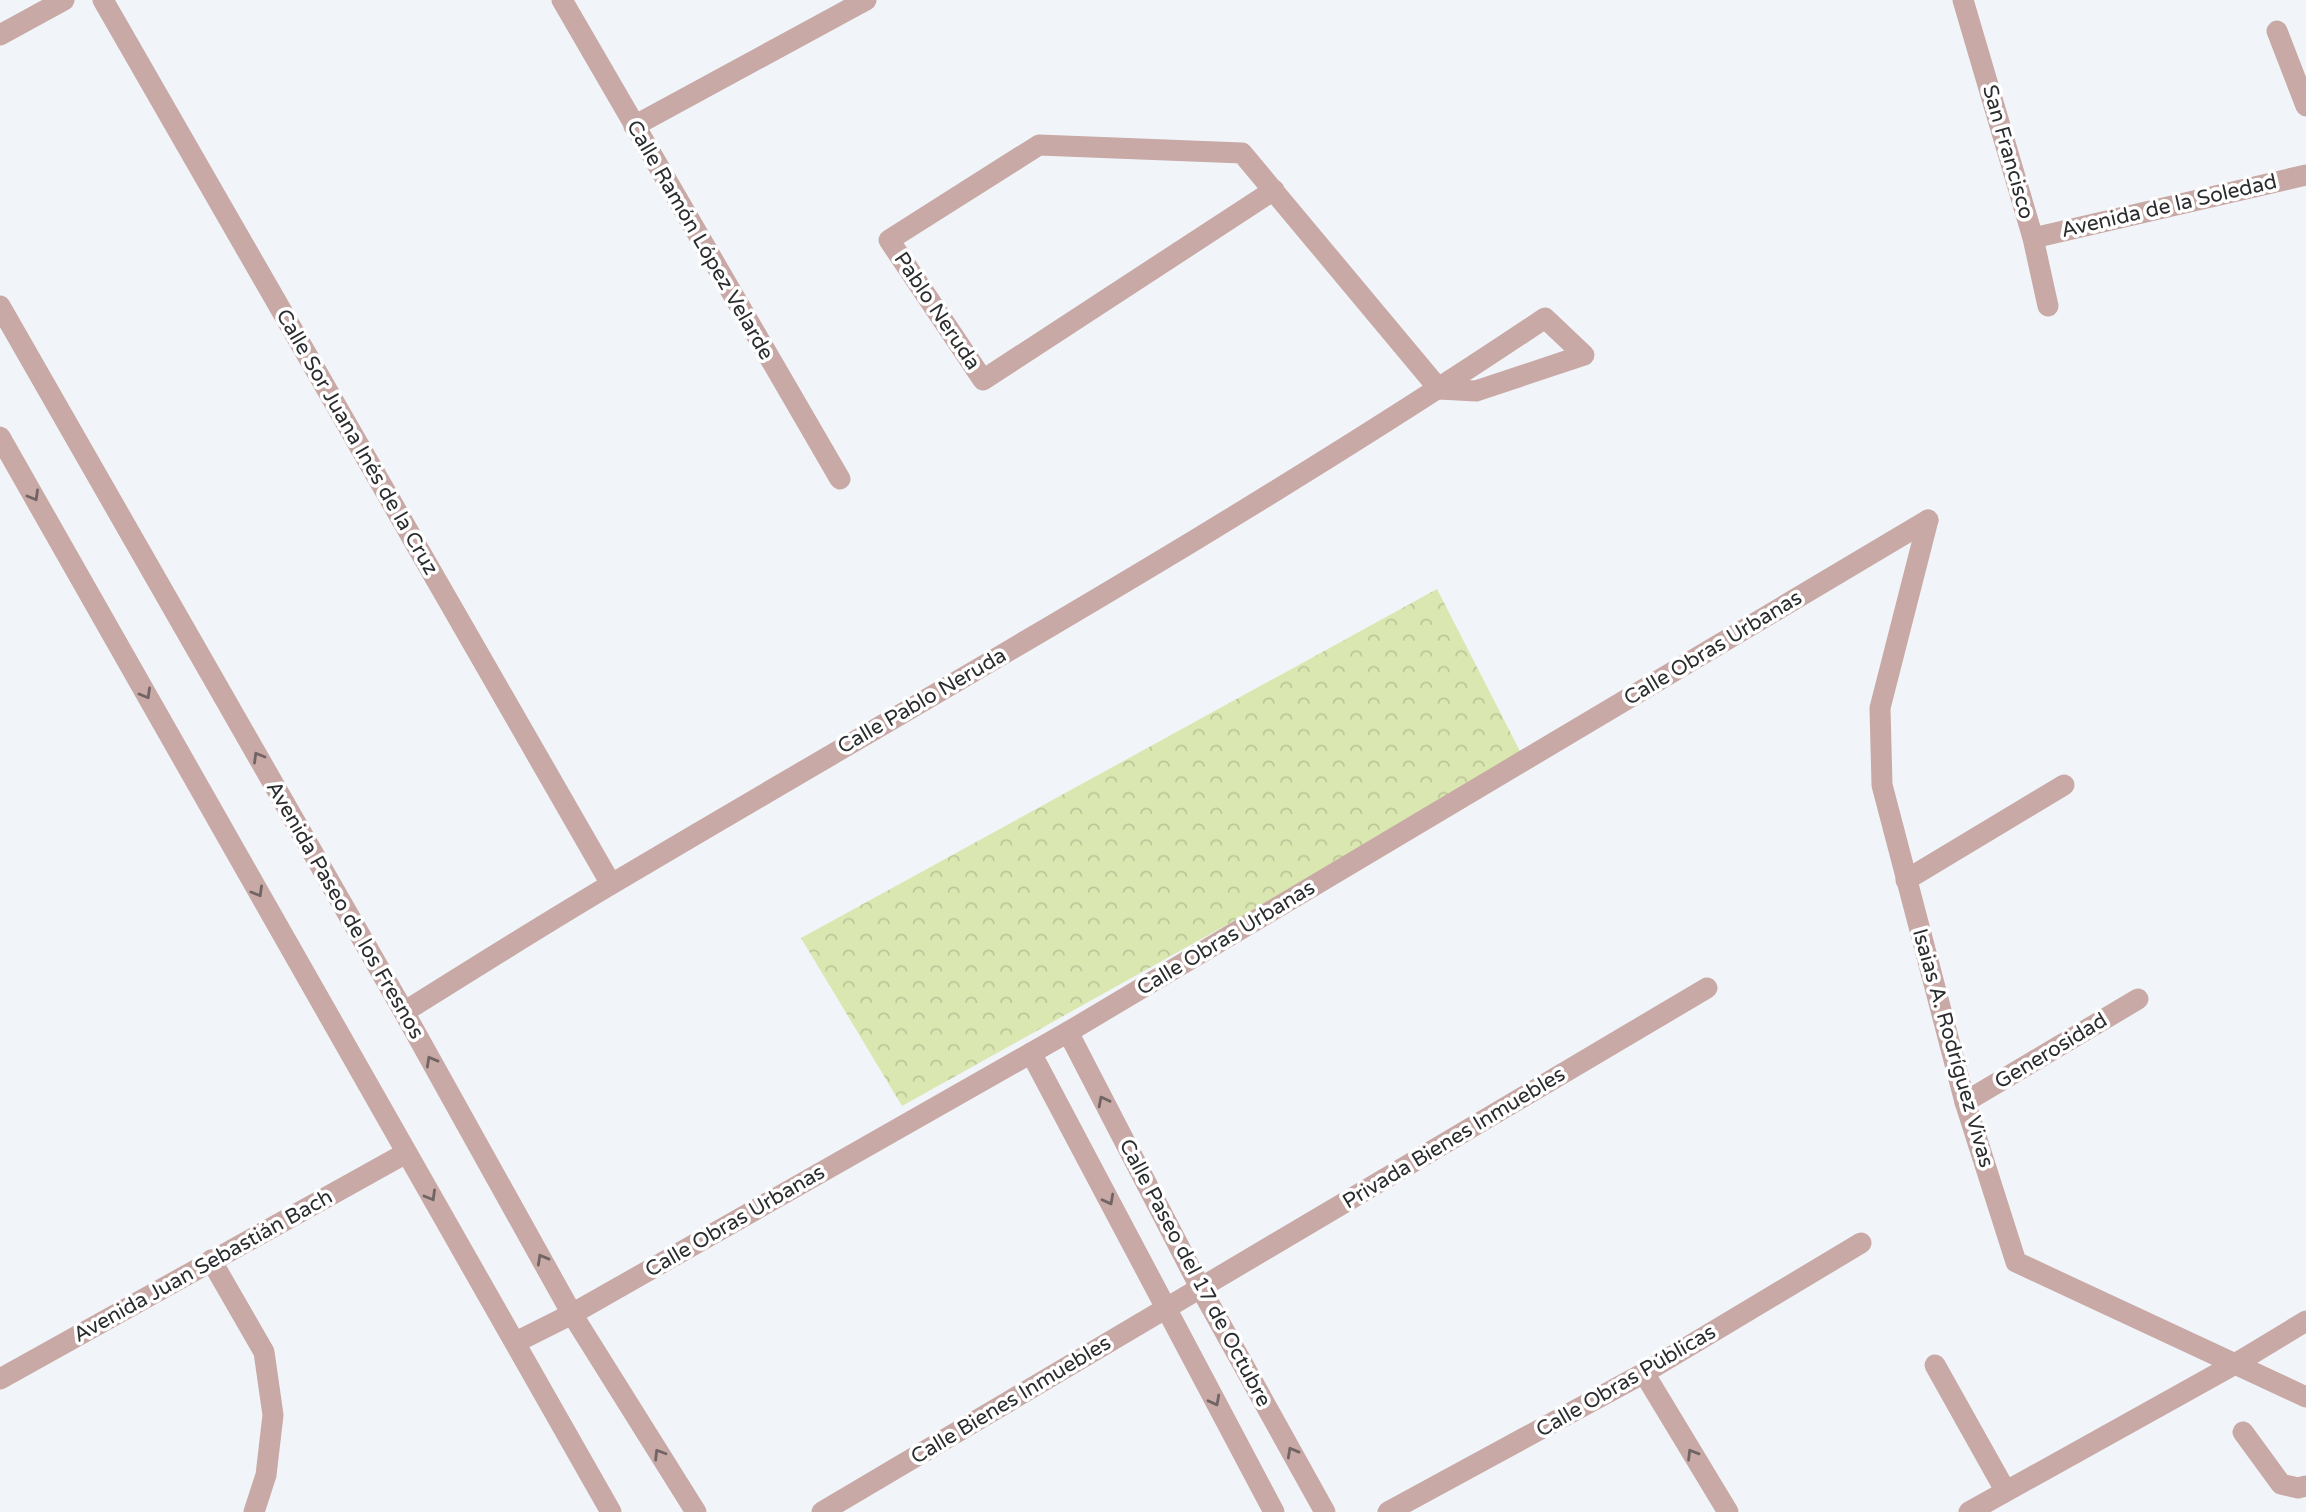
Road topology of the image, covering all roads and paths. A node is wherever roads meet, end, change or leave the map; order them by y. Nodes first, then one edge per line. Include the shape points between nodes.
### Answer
1 (64, 0) edge
2 (103, 0) edge
3 (562, 0) edge
4 (866, 0) edge
5 (1963, 0) edge
6 (2277, 31) dead end
7 (0, 35) edge
8 (2306, 106) edge
9 (634, 126) junction
10 (2306, 175) edge
11 (1274, 190) junction
12 (2033, 238) junction
13 (0, 306) edge
14 (2048, 306) dead end
15 (1439, 389) junction
16 (0, 437) edge
17 (840, 478) dead end
18 (1928, 520) joint
19 (2064, 785) dead end
20 (1906, 880) junction
21 (611, 884) junction
22 (1707, 988) dead end
23 (2138, 999) dead end
24 (404, 1012) junction
25 (1068, 1032) junction
26 (1031, 1053) junction
27 (1965, 1102) junction
28 (406, 1153) junction
29 (1861, 1243) dead end
30 (211, 1260) junction
31 (1201, 1289) junction
32 (1167, 1309) junction
33 (572, 1314) junction
34 (2306, 1321) edge
35 (516, 1342) junction
36 (2235, 1364) junction
37 (1935, 1365) dead end
38 (1644, 1373) junction
39 (0, 1379) edge
40 (2306, 1397) edge
41 (2244, 1432) dead end
42 (2306, 1486) edge
43 (2005, 1490) junction
44 (254, 1512) edge
45 (611, 1512) edge
46 (695, 1512) edge
47 (822, 1512) edge
48 (1274, 1512) edge
49 (1325, 1512) edge
50 (1388, 1512) edge
51 (1728, 1512) edge
52 (1969, 1512) edge

1 - 7 street
2 - 21 street, Calle Sor Juana Inés de la Cruz
3 - 9 street, Calle Ramón López Velarde
4 - 9 street
5 - 12 street, San Francisco
6 - 8 street
9 - 17 street, Calle Ramón López Velarde
10 - 12 street, Avenida de la Soledad
11 - 11 street, Pablo Neruda via 1242,153 1039,145 889,240 983,380
11 - 15 street, Pablo Neruda
12 - 14 street, San Francisco
24 -> 13 street, Avenida Paseo de los Fresnos
15 - 15 street, Calle Pablo Neruda via 1476,391 1584,355 1545,318
15 - 21 street, Calle Pablo Neruda via 1107,593
16 -> 28 street
18 - 20 street, Isaias A. Rodríguez Vivas via 1880,708 1882,785
18 - 25 street, Calle Obras Urbanas
19 - 20 street
20 - 27 street, Isaias A. Rodríguez Vivas
21 - 24 street, Calle Pablo Neruda
22 - 31 street, Privada Bienes Inmuebles
23 - 27 street, Generosidad
33 -> 24 street, Avenida Paseo de los Fresnos
25 - 26 street, Calle Obras Urbanas
31 -> 25 street, Calle Paseo del 17 de Octubre
26 -> 32 street, Calle Paseo del 17 de Octubre
26 - 33 street, Calle Obras Urbanas
27 - 36 street, Isaias A. Rodríguez Vivas via 2016,1262
28 - 30 street, Avenida Juan Sebastián Bach
28 -> 35 street
29 - 38 street, Calle Obras Públicas
30 - 39 street, Avenida Juan Sebastián Bach
30 - 44 street via 264,1352 273,1415 265,1475
31 - 32 street, Calle Bienes Inmuebles
49 -> 31 street, Calle Paseo del 17 de Octubre
32 - 47 street, Calle Bienes Inmuebles
32 -> 48 street, Calle Paseo del 17 de Octubre
33 - 35 street, Calle Obras Urbanas
46 -> 33 street, Avenida Paseo de los Fresnos
34 - 36 street
35 - 45 street
36 - 40 street, Isaias A. Rodríguez Vivas
36 - 43 street
37 - 43 street
38 - 50 street, Calle Obras Públicas
51 -> 38 street
41 - 42 street via 2281,1484
43 - 52 street

